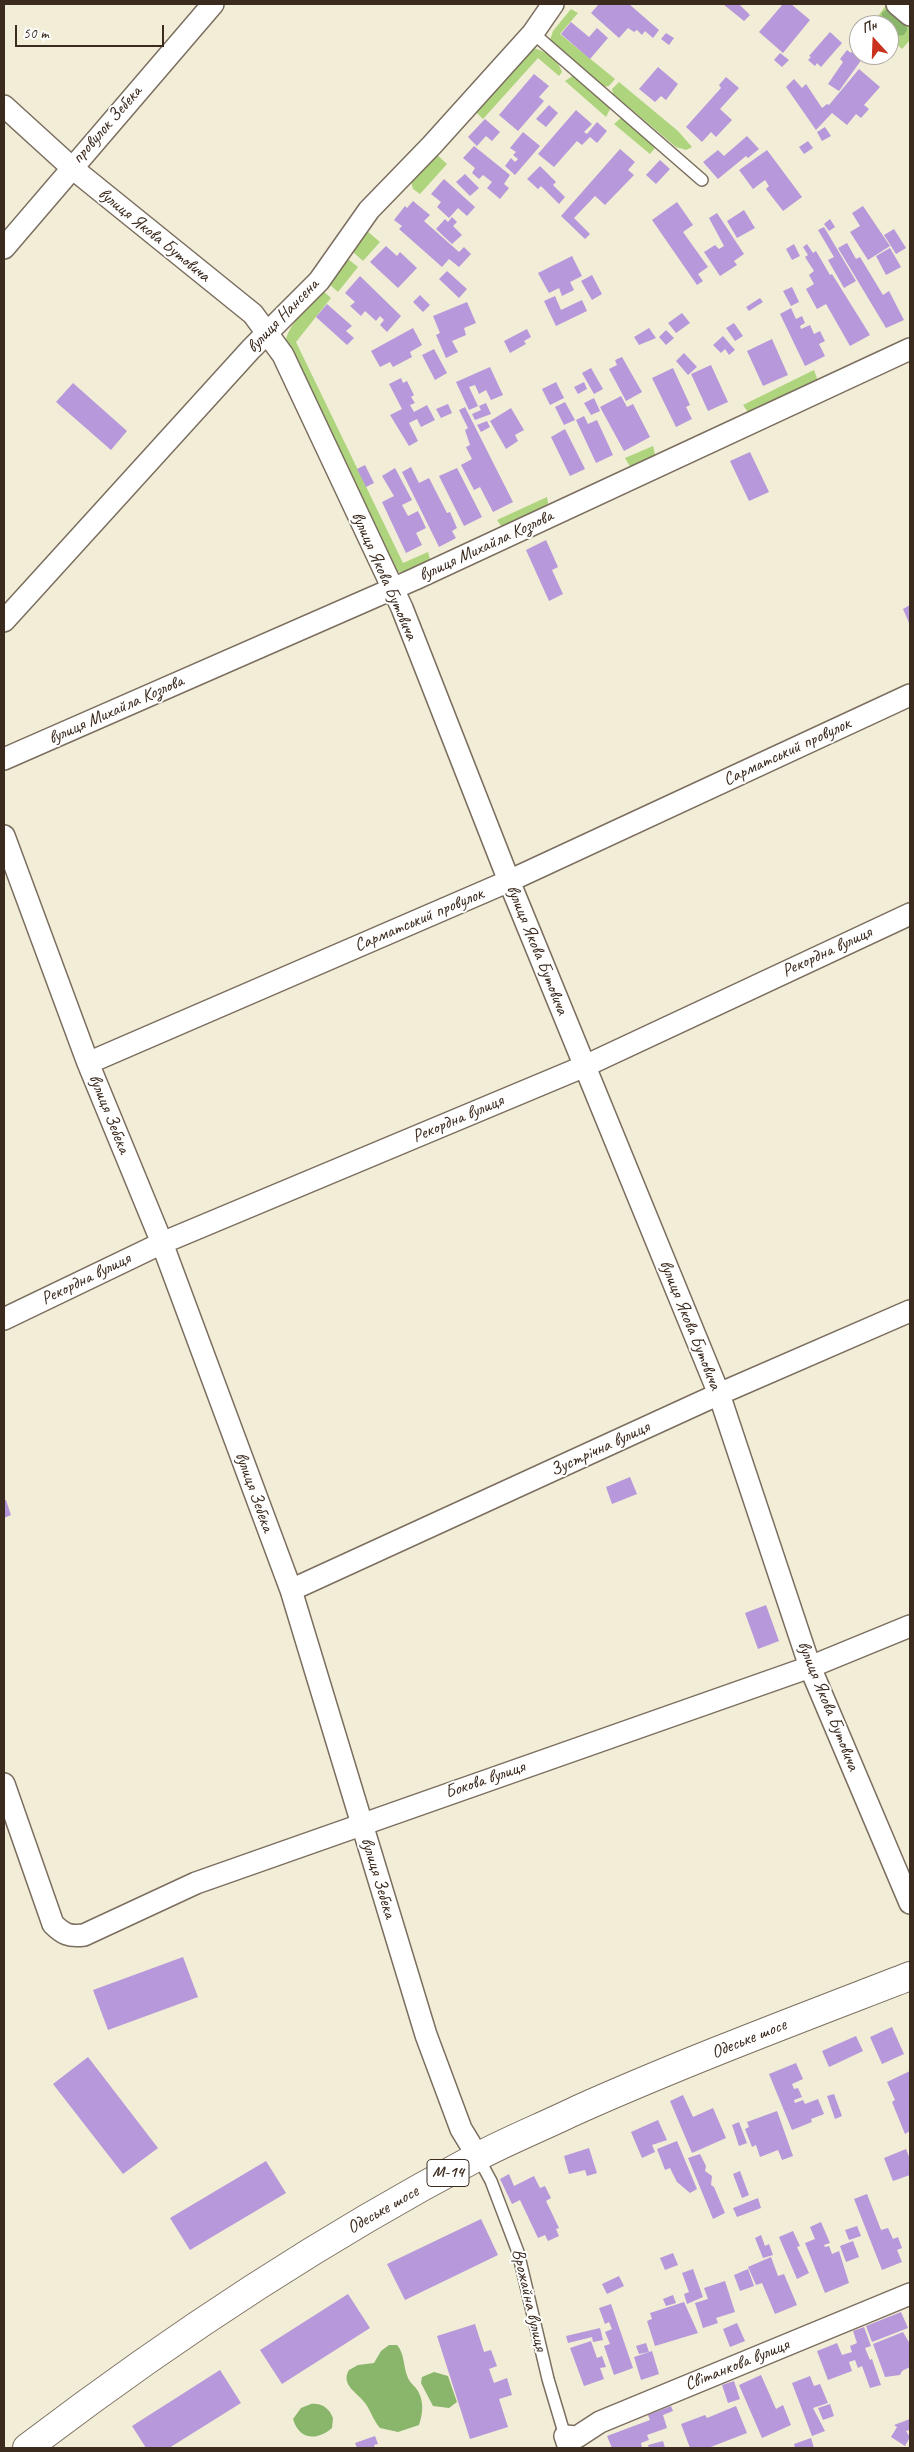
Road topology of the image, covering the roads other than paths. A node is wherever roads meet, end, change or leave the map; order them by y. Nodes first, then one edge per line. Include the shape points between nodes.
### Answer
1 (213, 4) edge
2 (553, 4) edge
3 (897, 4) edge
4 (910, 15) edge
5 (532, 33) junction
6 (4, 106) edge
7 (71, 167) junction
8 (702, 180) dead end
9 (4, 248) edge
10 (267, 333) junction
11 (910, 349) edge
12 (392, 589) junction
13 (4, 621) edge
14 (910, 695) edge
15 (4, 759) edge
16 (4, 836) edge
17 (509, 881) junction
18 (910, 914) edge
19 (88, 1063) junction
20 (585, 1066) junction
21 (162, 1243) junction
22 (910, 1310) edge
23 (4, 1318) edge
24 (719, 1394) junction
25 (290, 1590) junction
26 (910, 1626) edge
27 (810, 1667) junction
28 (4, 1784) edge
29 (361, 1824) junction
30 (910, 1903) edge
31 (910, 1976) edge
32 (478, 2157) junction
33 (910, 2294) edge
34 (567, 2442) edge
35 (28, 2448) edge

1 - 7 street, провулок Зебека
2 - 5 street, вулиця Нансена
3 - 4 street
5 - 8 lane
5 - 10 street, вулиця Нансена via 369,210 319,281
6 - 7 street, вулиця Якова Бутовича
7 - 9 street, провулок Зебека
7 - 10 street, вулиця Якова Бутовича via 253,314
10 - 12 street, вулиця Якова Бутовича via 282,355
10 - 13 street, вулиця Нансена
11 - 12 street, вулиця Михайла Козлова
12 - 15 street, вулиця Михайла Козлова
12 - 17 street, вулиця Якова Бутовича
14 - 17 street, Сарматський провулок
16 - 19 street, вулиця Зебека
17 - 19 street, Сарматський провулок
17 - 20 street, вулиця Якова Бутовича
18 - 20 street, Рекордна вулиця
19 - 21 street, вулиця Зебека
20 - 21 street, Рекордна вулиця
20 - 24 street, вулиця Якова Бутовича
21 - 23 street, Рекордна вулиця
21 - 25 street, вулиця Зебека
22 - 24 street, Зустрічна вулиця
24 - 25 street, Зустрічна вулиця
24 - 27 street, вулиця Якова Бутовича
25 - 29 street, вулиця Зебека
26 - 27 street, Бокова вулиця
27 - 29 street, Бокова вулиця
27 - 30 street, вулиця Якова Бутовича
28 - 29 street, Бокова вулиця via 53,1924 62,1933 73,1937 84,1935 196,1883
29 - 32 street, вулиця Зебека via 426,2035 461,2129
31 - 32 highway, Одеське шосе / М-14 via 667,2072
32 - 34 lane, Врожайна вулиця via 491,2181 518,2252 548,2379
32 - 35 highway, Одеське шосе / М-14 via 337,2236 205,2319 104,2389
33 - 34 street, Світанкова вулиця via 600,2422

